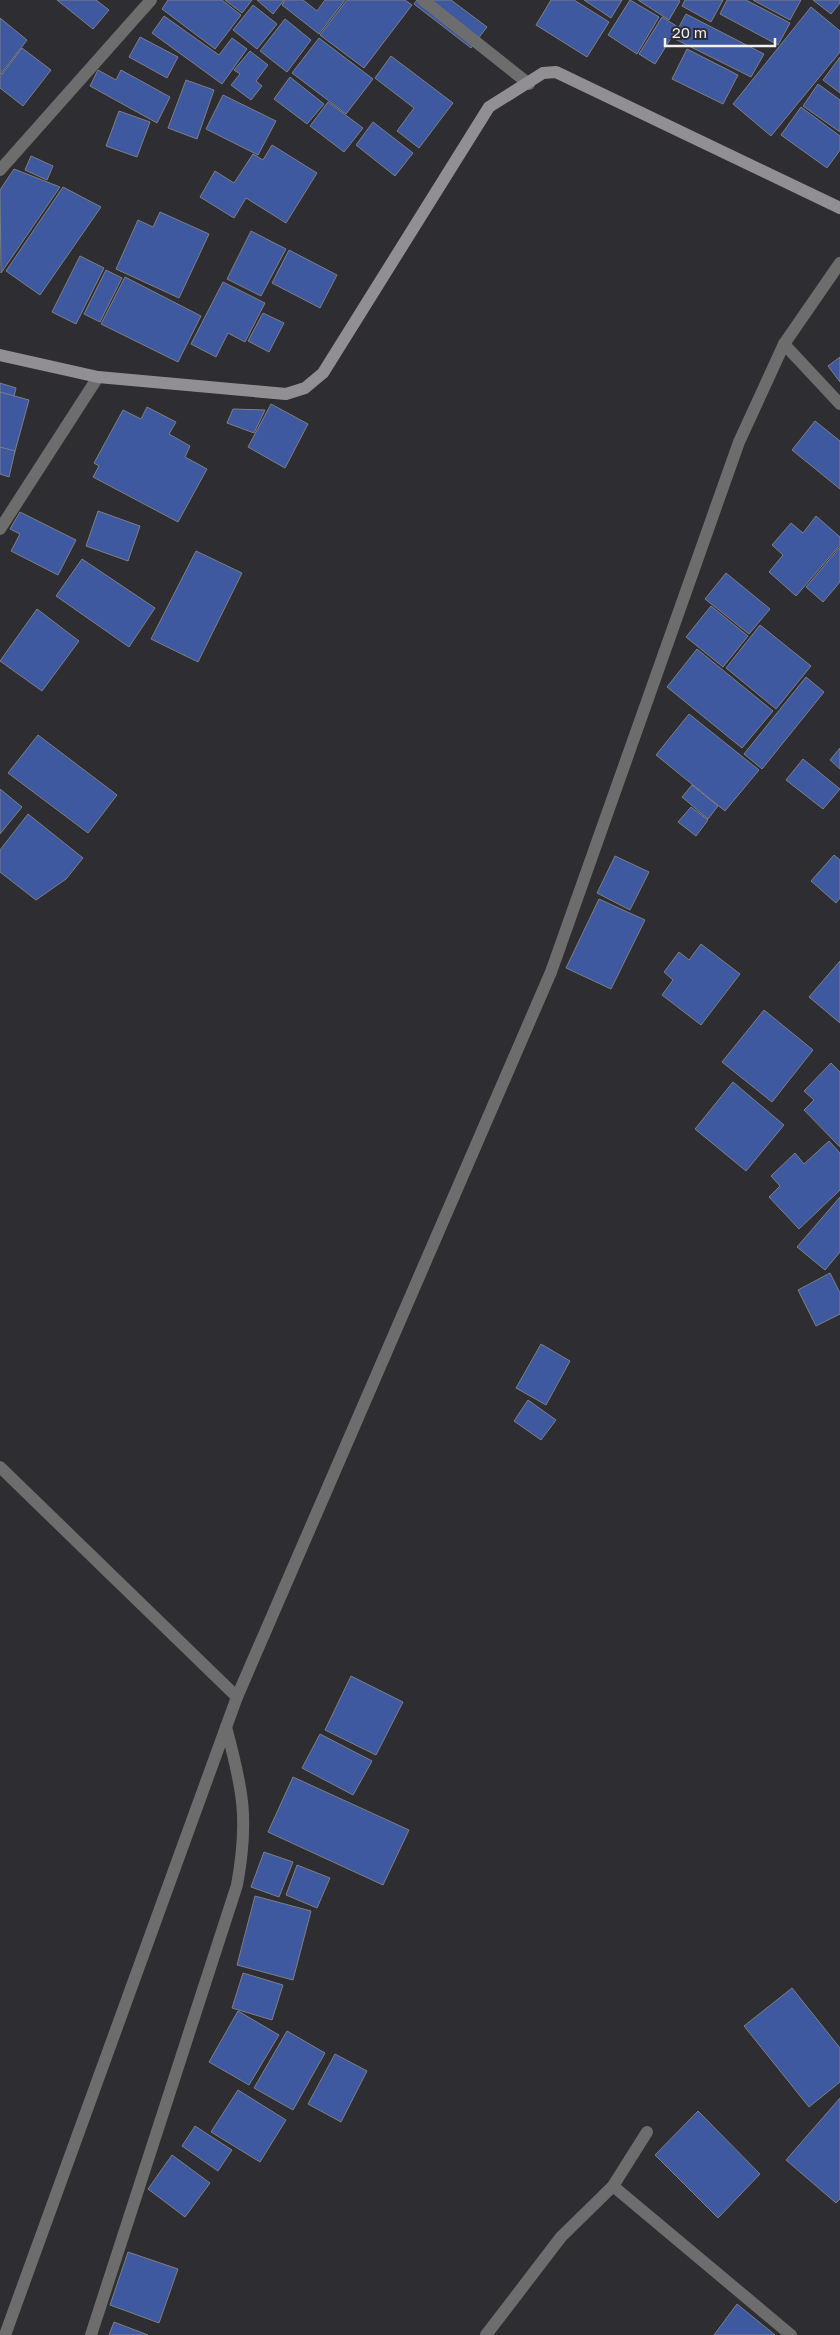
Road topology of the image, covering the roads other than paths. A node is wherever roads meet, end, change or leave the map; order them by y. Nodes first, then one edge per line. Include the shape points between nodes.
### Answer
1 (151, 0) edge
2 (423, 0) edge
3 (528, 84) junction
4 (0, 170) edge
5 (840, 208) edge
6 (840, 263) edge
7 (784, 344) junction
8 (0, 355) edge
9 (98, 377) junction
10 (840, 404) edge
11 (0, 529) edge
12 (0, 1467) edge
13 (237, 1697) junction
14 (226, 1728) junction
15 (647, 2132) dead end
16 (613, 2186) junction
17 (5, 2335) edge
18 (91, 2335) edge
19 (486, 2335) edge
20 (791, 2335) edge

1 - 4 street
2 - 3 street
3 - 5 street via 543,73 556,72
3 - 9 street via 489,107 317,381 286,394
6 - 7 street
7 - 10 street
7 - 13 street via 739,442 551,972
8 - 9 street
9 - 11 street
12 - 13 street
13 - 14 street
14 - 17 street
14 - 18 street via 245,1817 237,1885
15 - 16 street
16 - 19 street via 561,2237
16 - 20 street

